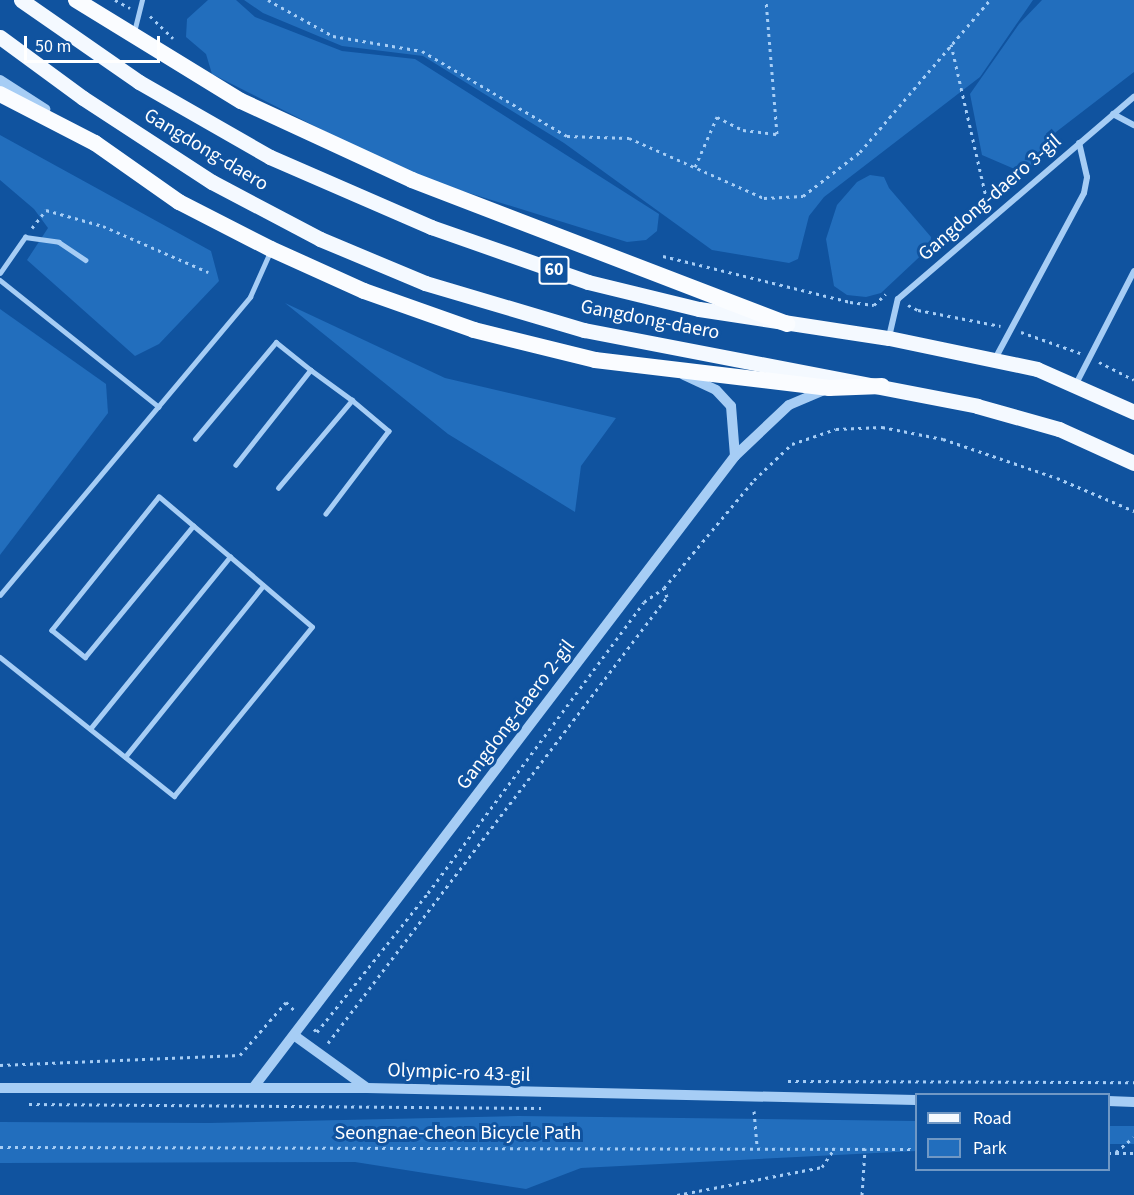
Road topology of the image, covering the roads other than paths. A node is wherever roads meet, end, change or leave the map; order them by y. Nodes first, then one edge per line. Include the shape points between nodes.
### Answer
1 (21, 0) edge
2 (76, 0) edge
3 (142, 0) edge
4 (133, 34) junction
5 (0, 37) edge
6 (0, 80) edge
7 (0, 94) edge
8 (1134, 97) edge
9 (1113, 114) junction
10 (1134, 125) edge
11 (96, 143) junction
12 (1079, 143) junction
13 (271, 249) junction
14 (86, 260) dead end
15 (1134, 270) edge
16 (0, 273) edge
17 (0, 280) edge
18 (787, 324) junction
19 (889, 338) junction
20 (995, 359) junction
21 (311, 370) junction
22 (674, 370) junction
23 (1076, 384) junction
24 (882, 386) junction
25 (830, 388) junction
26 (352, 400) junction
27 (159, 407) junction
28 (1134, 412) edge
29 (195, 439) dead end
30 (735, 456) junction
31 (1134, 463) edge
32 (236, 465) dead end
33 (278, 488) dead end
34 (326, 514) dead end
35 (194, 526) junction
36 (230, 557) junction
37 (263, 586) junction
38 (0, 596) edge
39 (0, 657) edge
40 (90, 729) junction
41 (125, 757) junction
42 (295, 1036) junction
43 (0, 1088) edge
44 (253, 1088) junction
45 (367, 1088) junction
46 (915, 1100) edge
47 (1110, 1101) edge
48 (1134, 1102) edge

1 - 18 main road, Gangdong-daero / 60 via 139,82 270,157 431,227 588,282 699,309
2 - 4 highway
3 - 4 lane
4 - 18 highway via 241,101 412,180
5 - 24 main road, Gangdong-daero via 212,182 320,239 425,283 584,330
6 - 11 street
7 - 11 highway
8 - 9 street, Gangdong-daero 3-gil
9 - 10 street
9 - 12 street, Gangdong-daero 3-gil
11 - 13 highway via 179,202
12 - 19 street, Gangdong-daero 3-gil via 898,299
12 - 20 street via 1088,177 1084,193
13 - 22 highway via 364,291 474,330 596,360
13 - 27 lane via 250,297
14 - 16 lane via 59,242 25,237
15 - 23 street
17 - 27 lane
18 - 19 main road, Gangdong-daero / 60
19 - 20 main road, Gangdong-daero / 60
20 - 23 main road, Gangdong-daero / 60
21 - 26 lane
21 - 29 lane via 276,342
21 - 32 lane
22 - 25 highway
22 - 30 street via 716,390 731,406
23 - 28 main road, Gangdong-daero / 60
24 - 25 highway
24 - 31 main road, Gangdong-daero via 1059,429
25 - 30 street, Gangdong-daero 2-gil via 789,405
26 - 33 lane
26 - 34 lane via 388,431
27 - 38 lane
30 - 42 street, Gangdong-daero 2-gil
35 - 35 lane via 159,497 52,630 85,657
35 - 36 lane
36 - 37 lane
36 - 40 lane
37 - 41 lane
37 - 41 lane via 312,627 174,796
39 - 40 lane
40 - 41 lane
42 - 44 street, Gangdong-daero 2-gil
42 - 45 street
43 - 44 street, Olympic-ro 43-gil
44 - 45 street, Olympic-ro 43-gil
45 - 46 street, Olympic-ro 43-gil
47 - 48 street

